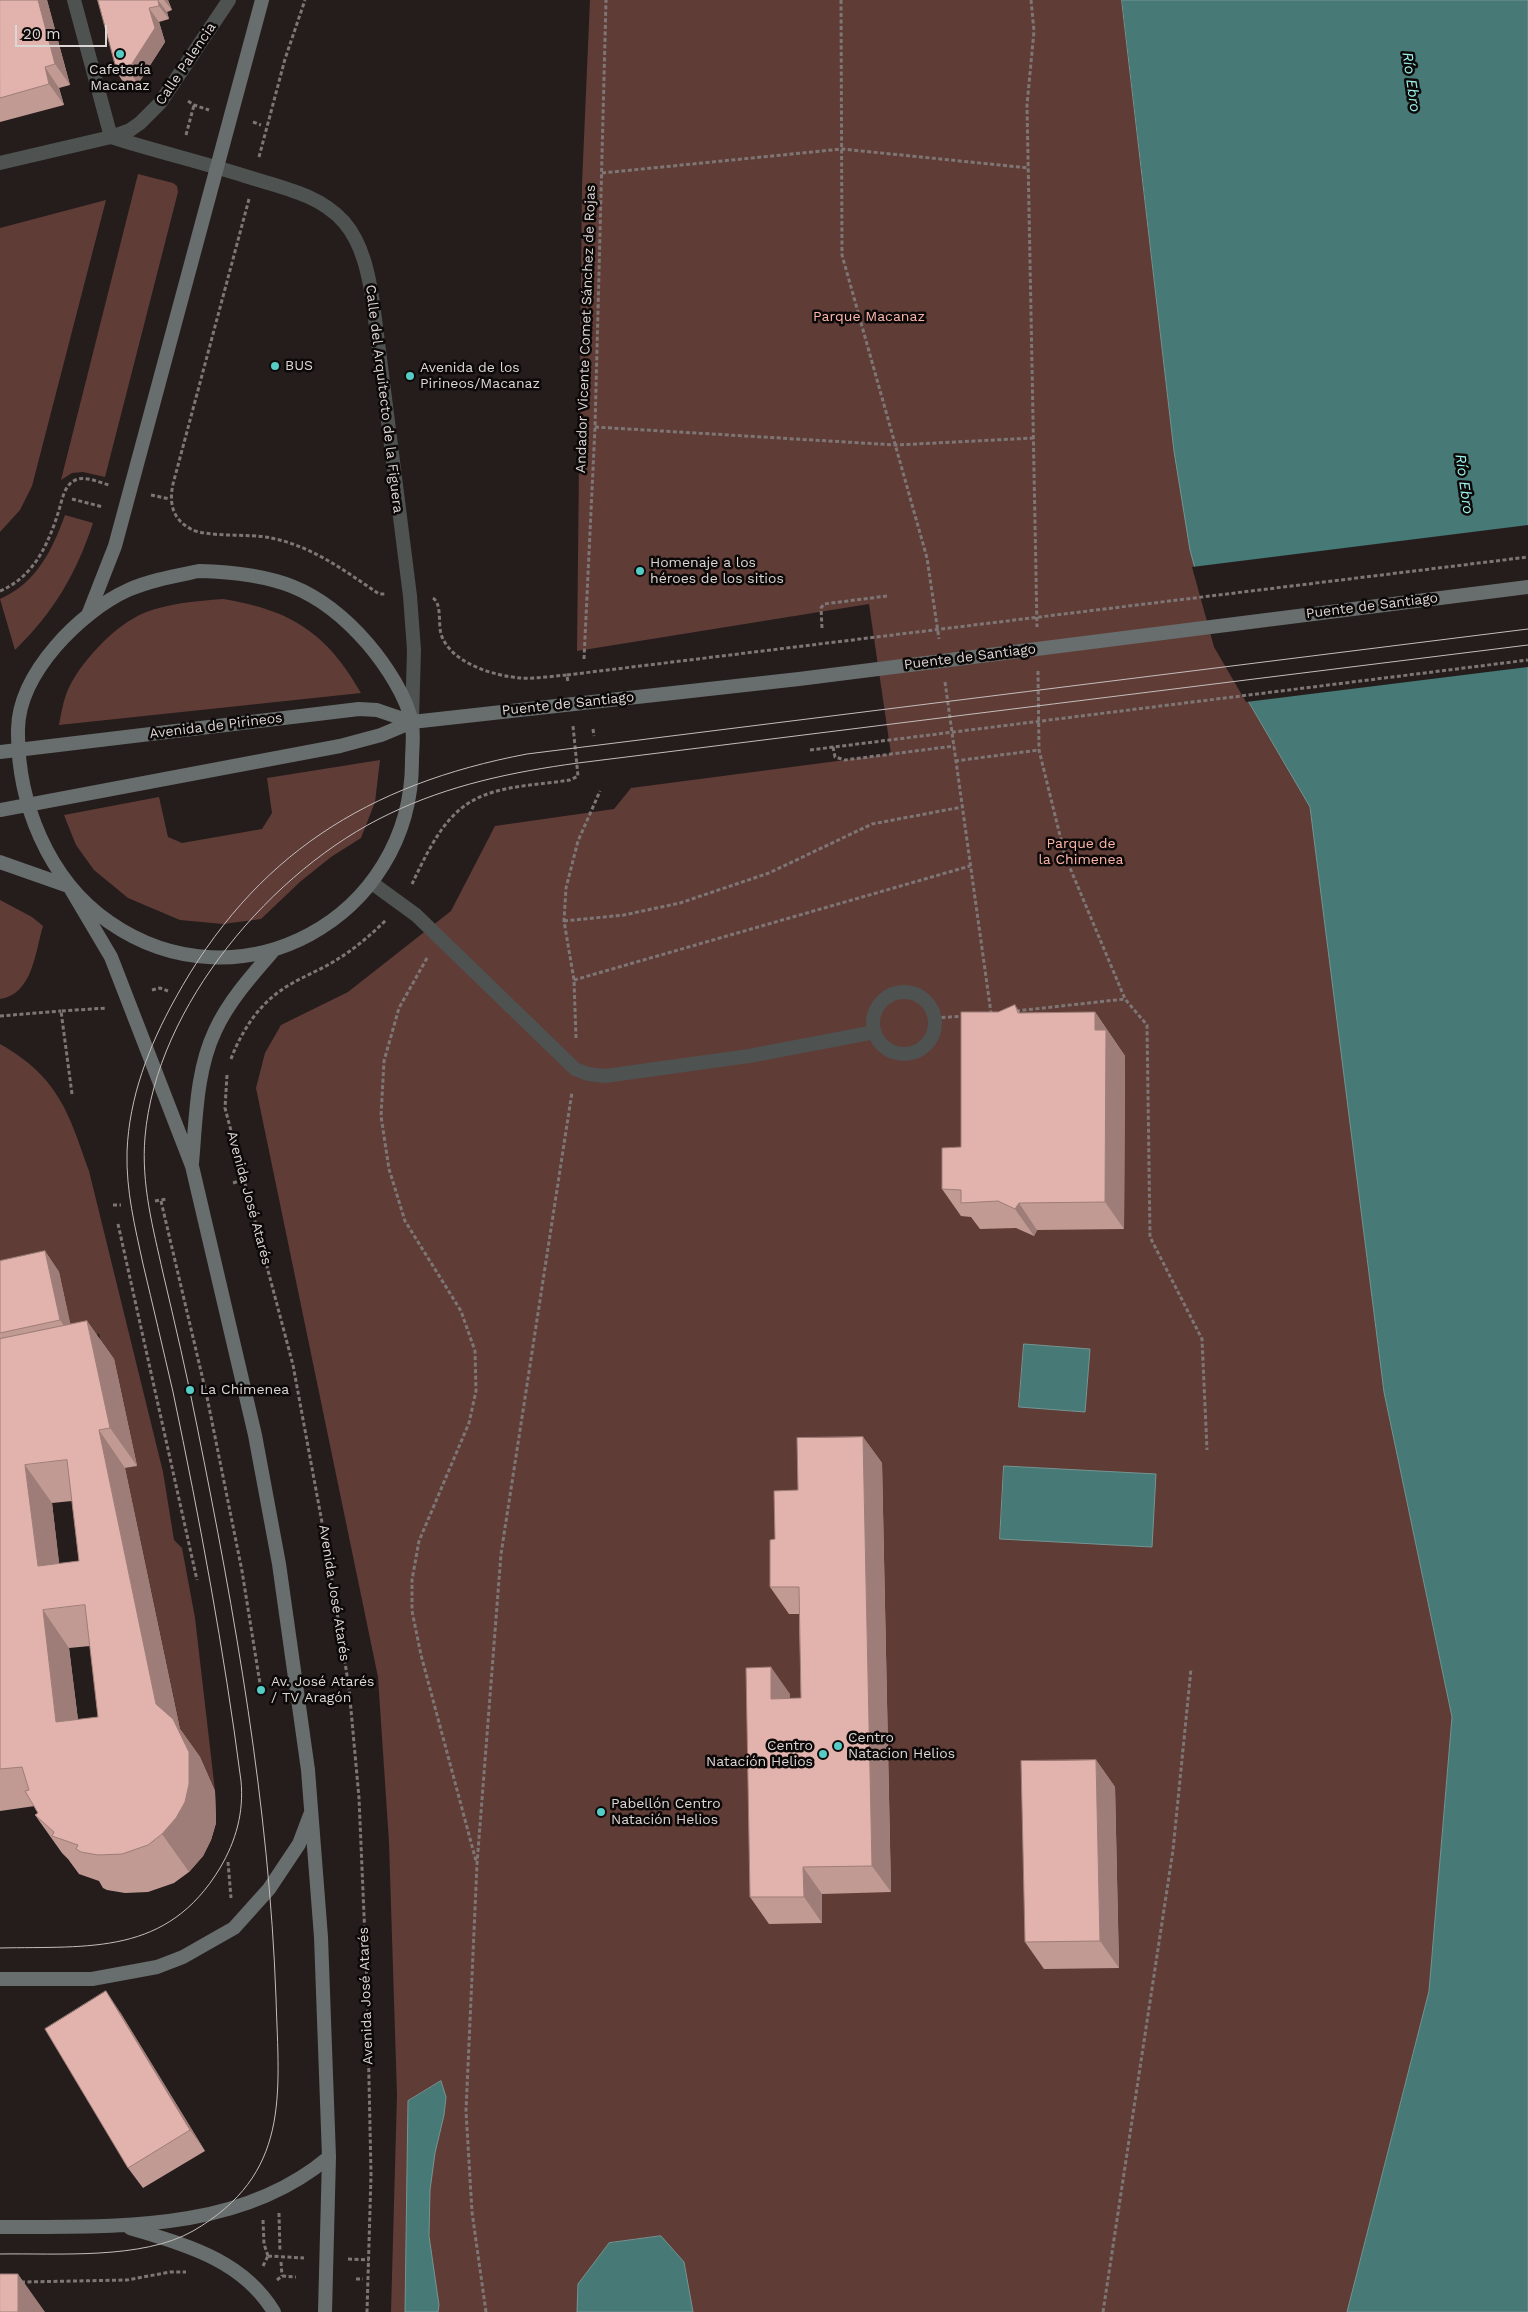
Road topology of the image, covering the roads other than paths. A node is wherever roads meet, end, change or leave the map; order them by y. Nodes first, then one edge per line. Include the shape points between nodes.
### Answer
1 (74, 0) edge
2 (229, 0) edge
3 (262, 0) edge
4 (111, 137) junction
5 (0, 163) edge
6 (216, 167) junction
7 (1528, 587) edge
8 (87, 616) junction
9 (412, 722) junction
10 (19, 749) junction
11 (0, 752) edge
12 (30, 805) junction
13 (0, 810) edge
14 (0, 862) edge
15 (372, 884) junction
16 (69, 886) junction
17 (274, 951) junction
18 (874, 1032) junction
19 (192, 1166) junction
20 (312, 1809) junction
21 (0, 1979) edge
22 (329, 2157) junction
23 (125, 2226) junction
24 (0, 2227) edge
25 (274, 2312) edge
26 (325, 2312) edge

1 - 4 street
2 - 4 street, Calle Palencia via 150,115 130,130
3 - 6 main road
4 - 5 street, Calle Palencia
4 - 6 street, Calle Palencia
6 - 8 main road via 115,546
6 - 9 street, Calle del Arquitecto de la Figuera via 306,196 335,213 346,224 355,241 369,278 410,596 414,650
7 - 9 main road, Puente de Santiago via 799,679
8 - 9 main road via 129,589 154,580 200,572 262,576 296,587 327,605 353,627 381,659
8 - 10 main road via 54,649 33,677 22,704
9 - 10 main road, Avenida de Pirineos via 377,710 359,709
9 - 12 main road via 381,735 340,746
9 - 15 main road via 412,785 405,819 392,853
10 - 11 main road, Avenida de Pirineos
10 - 12 main road
12 - 13 main road
12 - 16 main road via 45,848
14 - 16 main road
15 - 17 main road via 344,913 318,931
15 - 18 street via 416,916 574,1069 588,1074 605,1076 749,1056
16 - 17 main road via 96,913 127,934 162,949 220,958
16 - 19 main road via 111,957
17 - 19 main road via 253,974 215,1031 201,1073
18 - 18 street via 885,1048 911,1054 927,1044 935,1028 935,1018 920,996 902,992 893,994 878,1005
19 - 20 main road via 252,1426 279,1564 298,1686
20 - 21 main road via 298,1844 270,1889 234,1928 183,1957 157,1967 92,1979
20 - 22 main road via 325,2019
22 - 23 main road via 293,2184 236,2207 195,2217
22 - 26 main road
23 - 24 main road
23 - 25 main road via 172,2240 215,2258 242,2275

